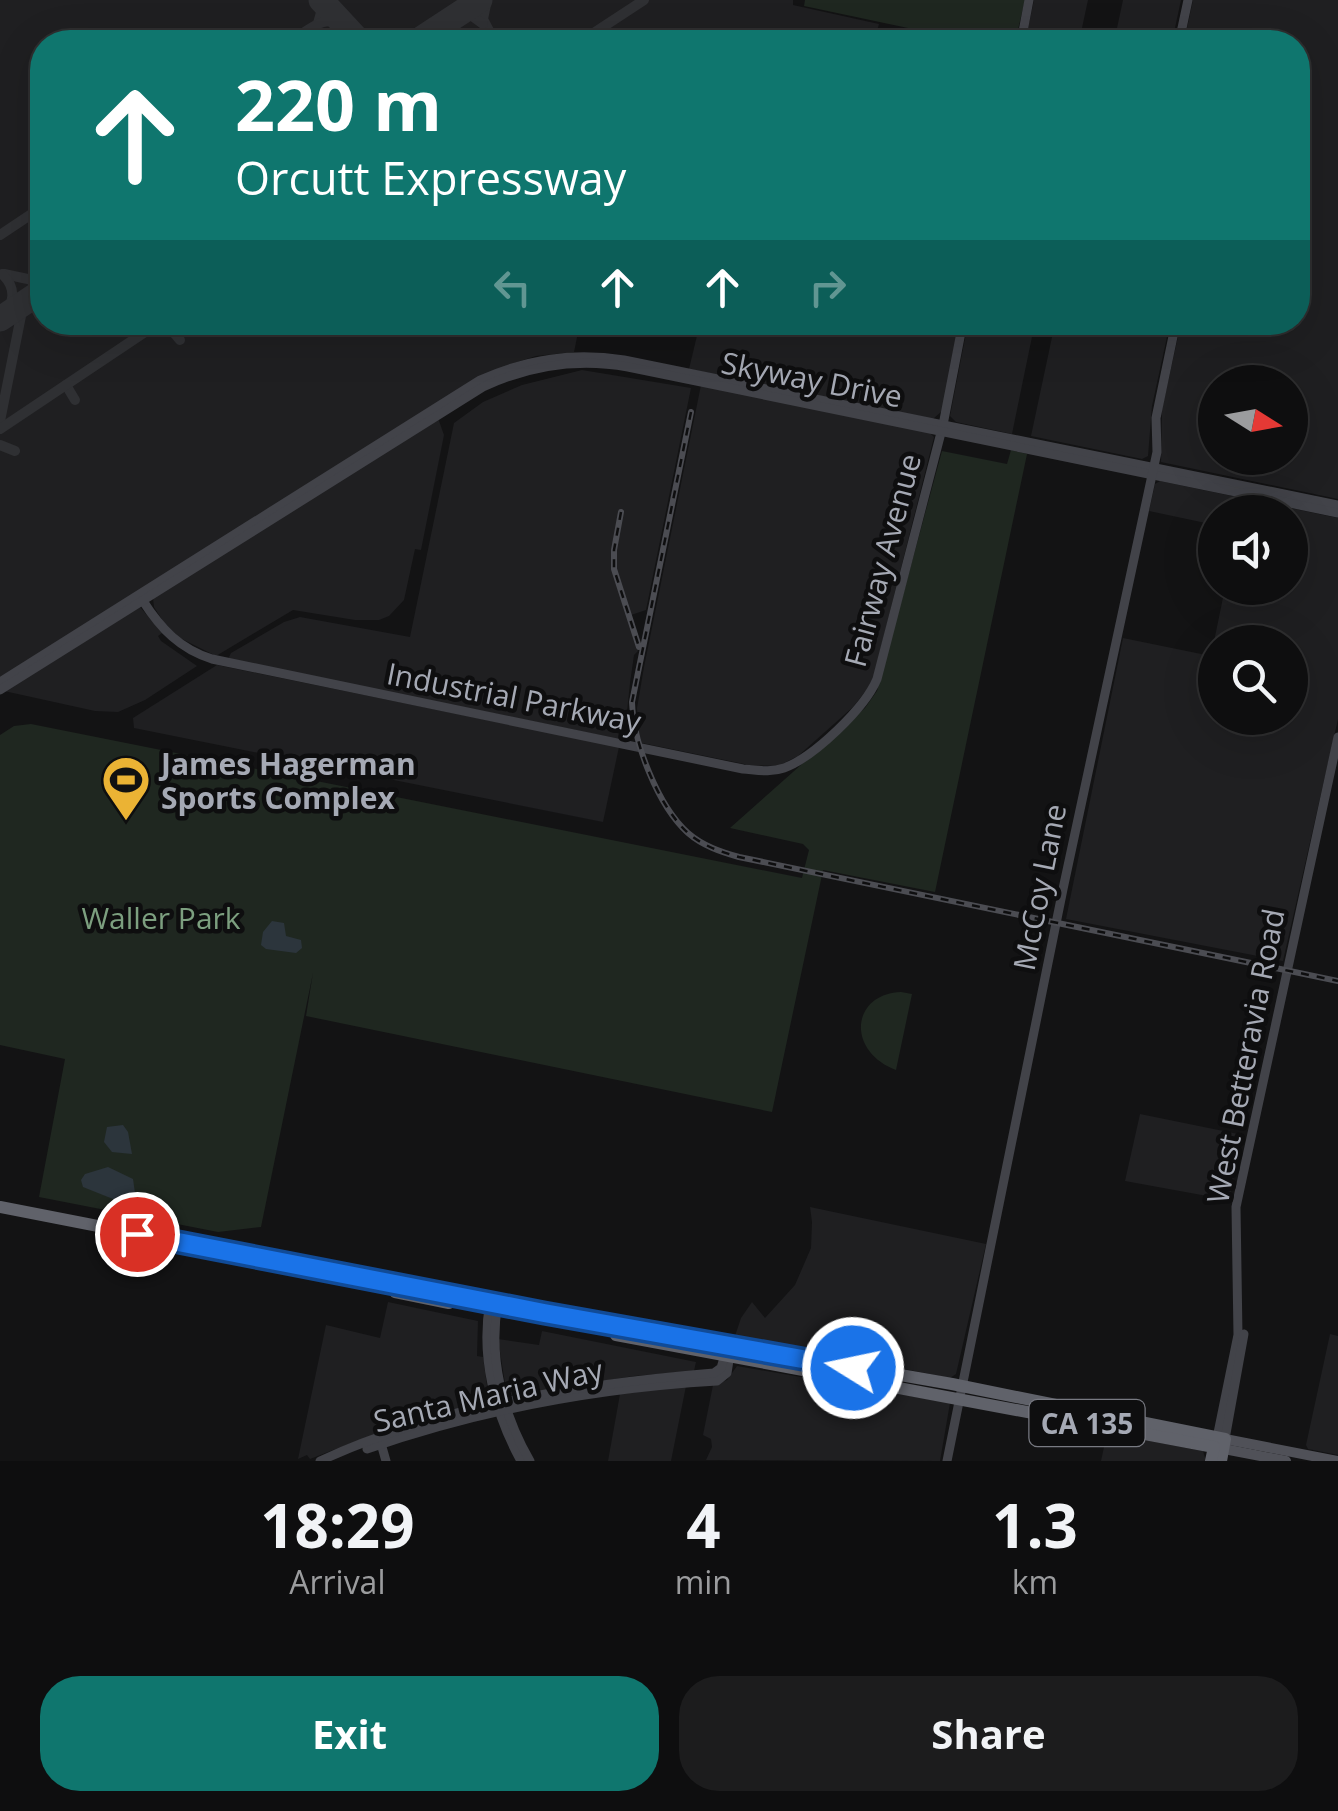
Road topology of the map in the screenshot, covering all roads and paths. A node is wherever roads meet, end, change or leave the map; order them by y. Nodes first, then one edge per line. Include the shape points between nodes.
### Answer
1 (1029, 0) edge
2 (1188, 0) edge
3 (1023, 30) edge
4 (1182, 30) edge
5 (960, 335) edge
6 (1173, 335) edge
7 (942, 428) junction
8 (1152, 471) junction
9 (1338, 509) edge
10 (143, 601) junction
11 (0, 682) edge
12 (0, 690) edge
13 (871, 692) joint
14 (1338, 737) edge
15 (1338, 762) edge
16 (0, 1206) edge
17 (0, 1215) edge
18 (493, 1307) junction
19 (728, 1354) junction
20 (962, 1391) junction
21 (502, 1408) junction
22 (380, 1441) junction
23 (1218, 1449) edge
24 (1338, 1460) edge
25 (320, 1461) edge
26 (335, 1461) edge
27 (386, 1461) edge
28 (521, 1461) edge
29 (530, 1461) edge
30 (947, 1461) edge
31 (1286, 1461) edge
32 (1300, 1461) edge
33 (1325, 1461) edge

1 - 3 main road
2 - 4 main road
5 - 7 main road, Fairway Avenue
6 - 8 main road, McCoy Lane
7 - 8 main road, Skyway Drive
7 - 10 main road, Skyway Drive via 612,364 541,366 470,394
7 - 11 main road, Skyway Drive via 624,360 564,356 522,364 480,380
7 - 13 main road, Fairway Avenue
8 - 9 main road, Skyway Drive
8 - 20 main road, McCoy Lane
10 - 12 main road, Skyway Drive
10 - 13 main road, Industrial Parkway via 170,636 212,660 753,770 782,768 801,758
14 - 23 main road, West Betteravia Road via 1236,1206 1238,1335
15 - 23 main road, West Betteravia Road via 1242,1207 1244,1336
16 - 18 highway, CA 135
17 - 18 highway, CA 135
18 - 19 highway, CA 135
18 - 21 main road via 488,1354
19 - 20 highway, CA 135
19 - 21 main road, Santa Maria Way via 727,1373 717,1380
20 - 23 highway, CA 135
20 - 30 main road, McCoy Lane
21 - 22 main road, Santa Maria Way
21 - 28 main road
21 - 29 main road
22 - 25 main road, Santa Maria Way
22 - 26 main road, Santa Maria Way
22 - 27 main road
23 - 24 main road, CA 135
23 - 31 main road, CA 135
32 - 33 main road

